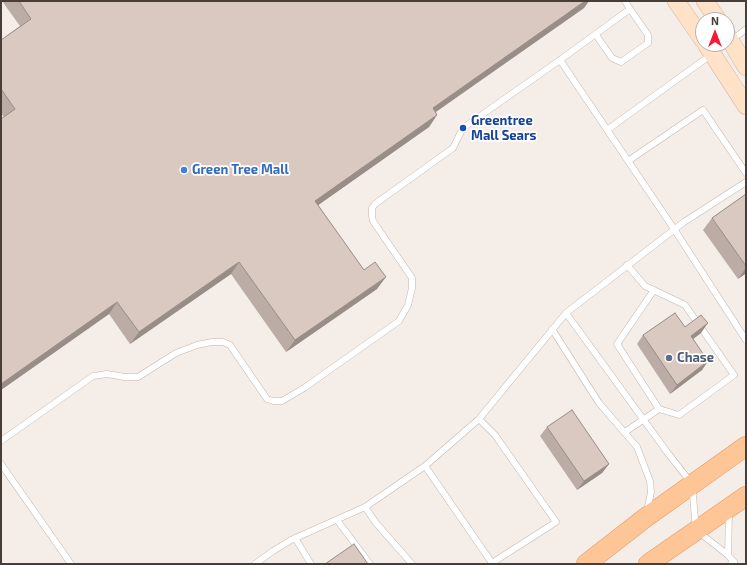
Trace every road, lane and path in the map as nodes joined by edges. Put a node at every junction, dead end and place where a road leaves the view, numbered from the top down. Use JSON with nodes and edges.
{"nodes":[{"id":1,"x":625,"y":1,"type":"edge"},
{"id":2,"x":676,"y":1,"type":"edge"},
{"id":3,"x":705,"y":1,"type":"edge"},
{"id":4,"x":630,"y":9,"type":"junction"},
{"id":5,"x":713,"y":12,"type":"edge"},
{"id":6,"x":695,"y":29,"type":"edge"},
{"id":7,"x":746,"y":29,"type":"edge"},
{"id":8,"x":596,"y":35,"type":"junction"},
{"id":9,"x":735,"y":36,"type":"edge"},
{"id":10,"x":735,"y":51,"type":"edge"},
{"id":11,"x":700,"y":52,"type":"edge"},
{"id":12,"x":711,"y":52,"type":"edge"},
{"id":13,"x":560,"y":60,"type":"junction"},
{"id":14,"x":746,"y":67,"type":"edge"},
{"id":15,"x":746,"y":106,"type":"edge"},
{"id":16,"x":607,"y":130,"type":"junction"},
{"id":17,"x":628,"y":161,"type":"junction"},
{"id":18,"x":746,"y":174,"type":"edge"},
{"id":19,"x":746,"y":182,"type":"edge"},
{"id":20,"x":674,"y":230,"type":"junction"},
{"id":21,"x":628,"y":265,"type":"junction"},
{"id":22,"x":654,"y":290,"type":"junction"},
{"id":23,"x":566,"y":313,"type":"junction"},
{"id":24,"x":552,"y":329,"type":"junction"},
{"id":25,"x":746,"y":340,"type":"edge"},
{"id":26,"x":659,"y":409,"type":"junction"},
{"id":27,"x":479,"y":419,"type":"junction"},
{"id":28,"x":644,"y":420,"type":"junction"},
{"id":29,"x":625,"y":432,"type":"junction"},
{"id":30,"x":1,"y":441,"type":"edge"},
{"id":31,"x":746,"y":446,"type":"edge"},
{"id":32,"x":1,"y":464,"type":"edge"},
{"id":33,"x":425,"y":466,"type":"junction"},
{"id":34,"x":692,"y":484,"type":"junction"},
{"id":35,"x":746,"y":496,"type":"edge"},
{"id":36,"x":365,"y":508,"type":"junction"},
{"id":37,"x":729,"y":508,"type":"junction"},
{"id":38,"x":645,"y":518,"type":"junction"},
{"id":39,"x":336,"y":520,"type":"junction"},
{"id":40,"x":696,"y":530,"type":"junction"},
{"id":41,"x":295,"y":538,"type":"junction"},
{"id":42,"x":728,"y":555,"type":"junction"},
{"id":43,"x":263,"y":562,"type":"edge"},
{"id":44,"x":734,"y":563,"type":"edge"},
{"id":45,"x":70,"y":564,"type":"edge"},
{"id":46,"x":255,"y":564,"type":"edge"},
{"id":47,"x":312,"y":564,"type":"edge"},
{"id":48,"x":370,"y":564,"type":"edge"},
{"id":49,"x":412,"y":564,"type":"edge"},
{"id":50,"x":586,"y":564,"type":"edge"},
{"id":51,"x":648,"y":564,"type":"edge"}],
"edges":[{"from":1,"to":4,"type":"lane"},
{"from":2,"to":6,"type":"main road"},
{"from":3,"to":5,"type":"main road"},
{"from":4,"to":8,"type":"lane"},
{"from":4,"to":8,"type":"lane"},
{"from":7,"to":9,"type":"lane"},
{"from":8,"to":13,"type":"lane"},
{"from":10,"to":14,"type":"main road"},
{"from":11,"to":16,"type":"lane"},
{"from":12,"to":15,"type":"main road"},
{"from":13,"to":16,"type":"lane"},
{"from":13,"to":30,"type":"lane"},
{"from":16,"to":17,"type":"lane"},
{"from":17,"to":18,"type":"lane"},
{"from":17,"to":20,"type":"lane"},
{"from":19,"to":20,"type":"lane"},
{"from":20,"to":21,"type":"lane"},
{"from":20,"to":25,"type":"lane"},
{"from":21,"to":22,"type":"lane"},
{"from":21,"to":23,"type":"lane"},
{"from":22,"to":26,"type":"lane"},
{"from":22,"to":26,"type":"lane"},
{"from":23,"to":24,"type":"lane"},
{"from":23,"to":28,"type":"lane"},
{"from":24,"to":27,"type":"lane"},
{"from":24,"to":29,"type":"lane"},
{"from":26,"to":28,"type":"lane"},
{"from":27,"to":33,"type":"lane"},
{"from":27,"to":33,"type":"lane"},
{"from":28,"to":29,"type":"lane"},
{"from":28,"to":34,"type":"lane"},
{"from":29,"to":38,"type":"lane"},
{"from":31,"to":34,"type":"main road"},
{"from":32,"to":45,"type":"lane"},
{"from":33,"to":36,"type":"lane"},
{"from":34,"to":38,"type":"main road"},
{"from":34,"to":40,"type":"lane"},
{"from":35,"to":37,"type":"main road"},
{"from":36,"to":39,"type":"lane"},
{"from":36,"to":49,"type":"lane"},
{"from":37,"to":40,"type":"main road"},
{"from":37,"to":42,"type":"lane"},
{"from":38,"to":50,"type":"main road"},
{"from":39,"to":41,"type":"lane"},
{"from":39,"to":48,"type":"lane"},
{"from":40,"to":42,"type":"lane"},
{"from":40,"to":51,"type":"main road"},
{"from":41,"to":43,"type":"lane"},
{"from":41,"to":47,"type":"lane"},
{"from":42,"to":44,"type":"lane"},
{"from":43,"to":46,"type":"lane"}]}
